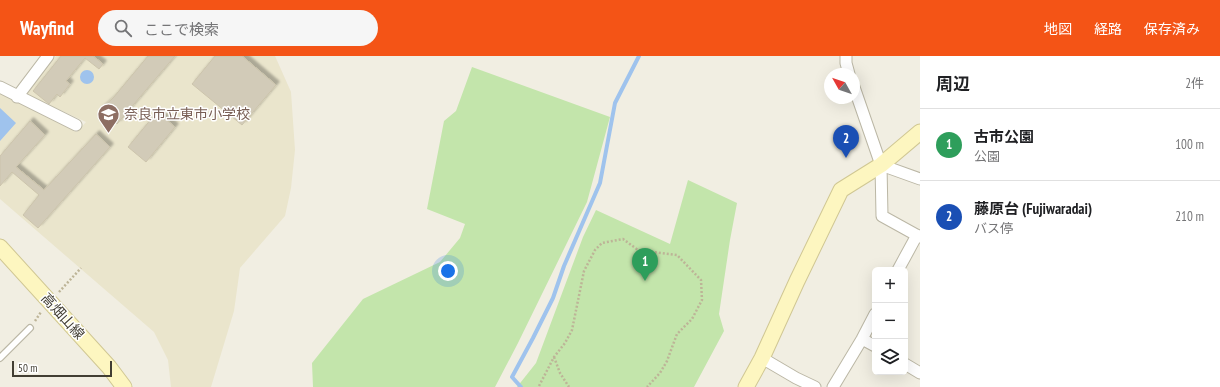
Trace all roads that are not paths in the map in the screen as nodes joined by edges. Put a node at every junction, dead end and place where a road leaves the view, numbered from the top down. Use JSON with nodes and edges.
{"nodes":[{"id":1,"x":48,"y":56,"type":"edge"},
{"id":2,"x":846,"y":56,"type":"edge"},
{"id":3,"x":848,"y":68,"type":"edge"},
{"id":4,"x":0,"y":87,"type":"edge"},
{"id":5,"x":17,"y":97,"type":"junction"},
{"id":6,"x":860,"y":104,"type":"edge"},
{"id":7,"x":76,"y":125,"type":"dead end"},
{"id":8,"x":920,"y":132,"type":"edge"},
{"id":9,"x":881,"y":165,"type":"junction"},
{"id":10,"x":920,"y":180,"type":"edge"},
{"id":11,"x":918,"y":236,"type":"edge"},
{"id":12,"x":0,"y":247,"type":"edge"},
{"id":13,"x":900,"y":267,"type":"edge"},
{"id":14,"x":872,"y":320,"type":"edge"},
{"id":15,"x":30,"y":328,"type":"dead end"},
{"id":16,"x":862,"y":339,"type":"junction"},
{"id":17,"x":872,"y":344,"type":"edge"},
{"id":18,"x":0,"y":358,"type":"edge"},
{"id":19,"x":762,"y":358,"type":"junction"},
{"id":20,"x":908,"y":366,"type":"edge"},
{"id":21,"x":920,"y":373,"type":"edge"},
{"id":22,"x":124,"y":387,"type":"edge"},
{"id":23,"x":746,"y":387,"type":"edge"},
{"id":24,"x":815,"y":387,"type":"edge"},
{"id":25,"x":833,"y":387,"type":"edge"}],
"edges":[{"from":1,"to":5,"type":"street"},
{"from":2,"to":3,"type":"street"},
{"from":4,"to":5,"type":"street"},
{"from":5,"to":7,"type":"street"},
{"from":6,"to":9,"type":"street"},
{"from":8,"to":9,"type":"street"},
{"from":9,"to":10,"type":"street"},
{"from":9,"to":11,"type":"street"},
{"from":9,"to":19,"type":"street"},
{"from":11,"to":13,"type":"street"},
{"from":12,"to":22,"type":"street","name":"高畑山線"},
{"from":14,"to":16,"type":"street"},
{"from":15,"to":18,"type":"lane"},
{"from":16,"to":17,"type":"street"},
{"from":16,"to":25,"type":"street"},
{"from":19,"to":23,"type":"street"},
{"from":19,"to":24,"type":"street"},
{"from":20,"to":21,"type":"street"}]}
